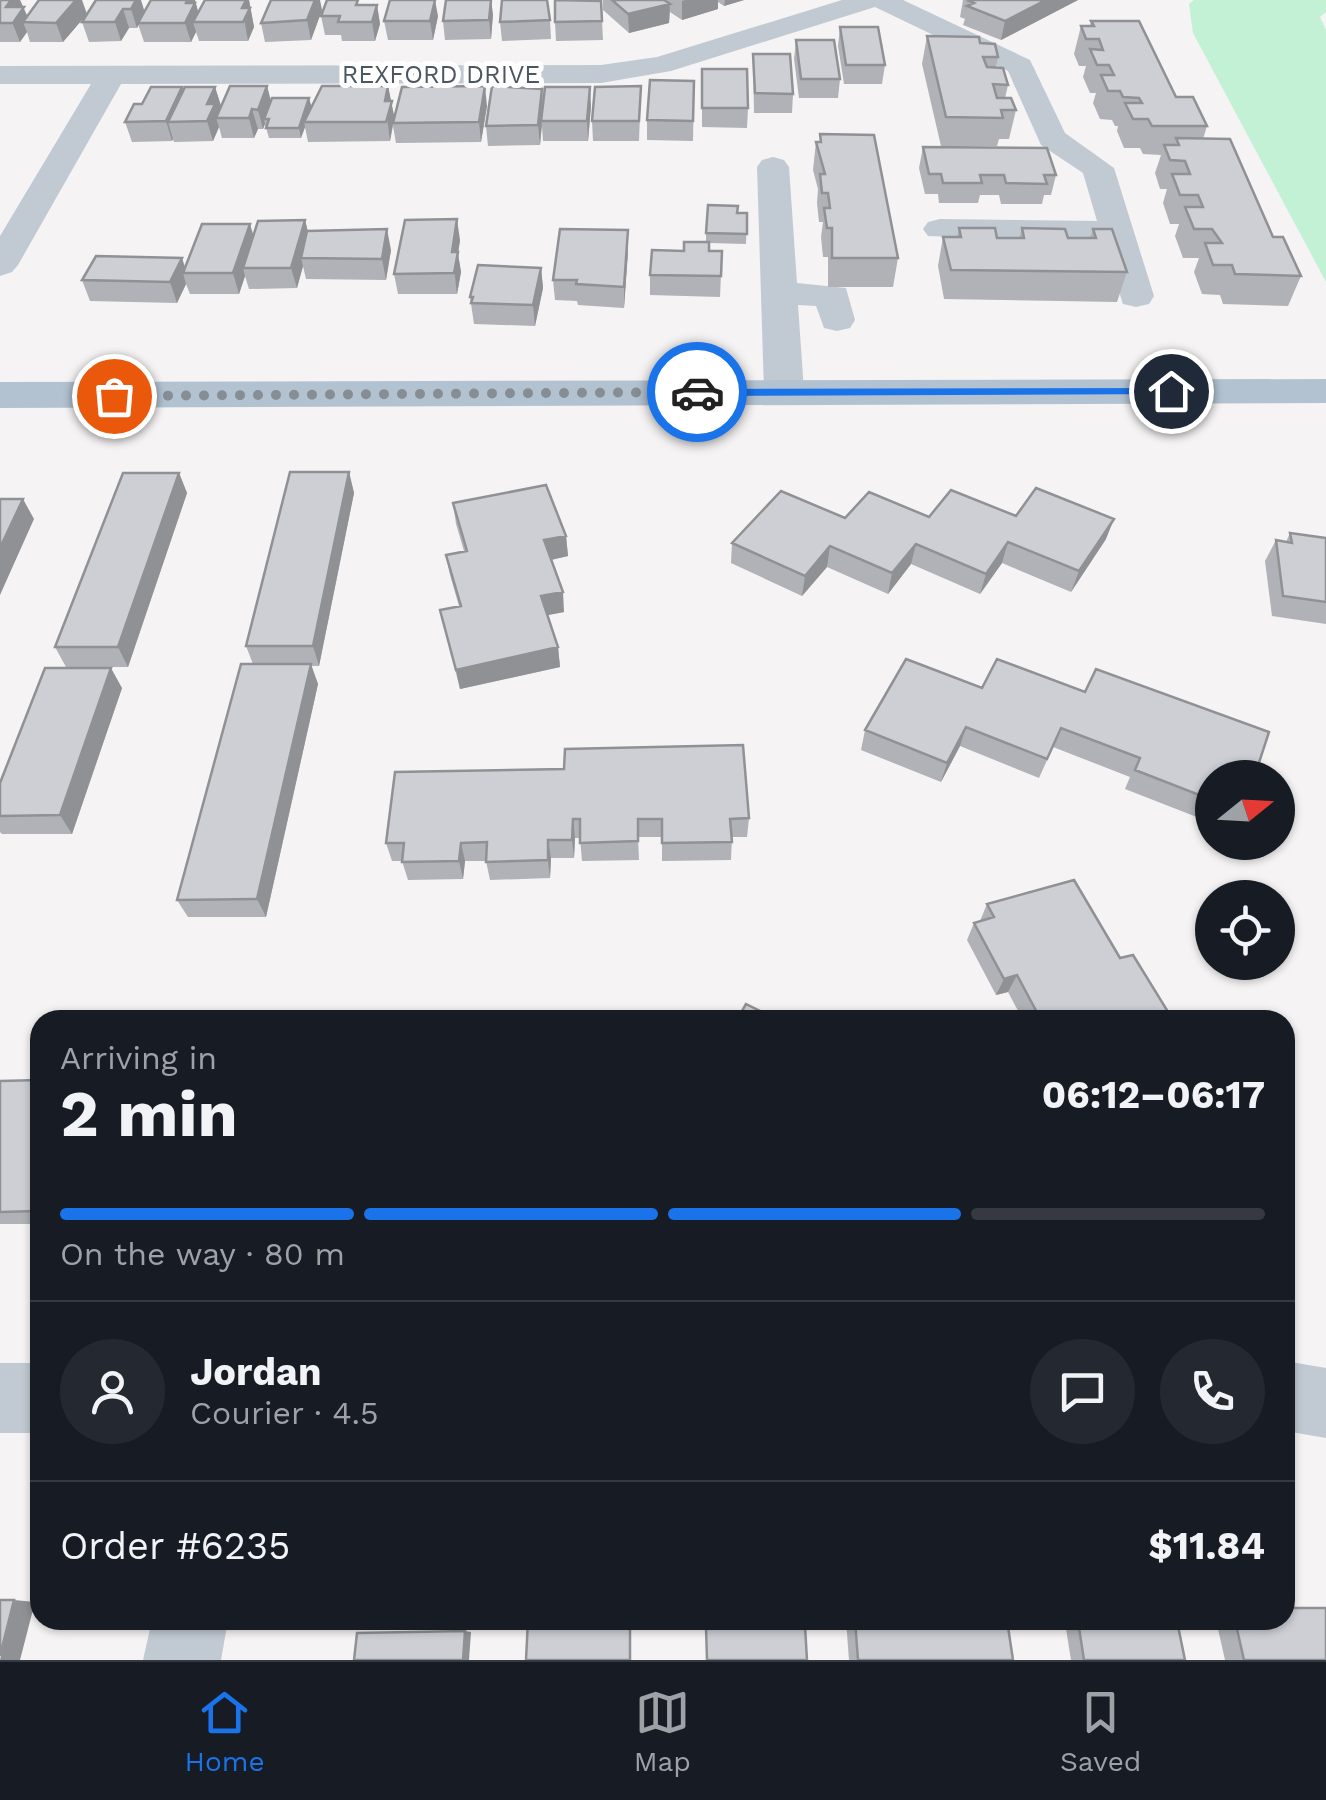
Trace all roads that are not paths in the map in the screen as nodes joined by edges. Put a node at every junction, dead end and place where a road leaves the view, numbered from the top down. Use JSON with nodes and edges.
{"nodes":[{"id":1,"x":870,"y":0,"type":"edge"},
{"id":2,"x":881,"y":0,"type":"edge"},
{"id":3,"x":826,"y":6,"type":"edge"},
{"id":4,"x":0,"y":74,"type":"edge"},
{"id":5,"x":111,"y":74,"type":"junction"},
{"id":6,"x":774,"y":167,"type":"dead end"},
{"id":7,"x":940,"y":229,"type":"dead end"},
{"id":8,"x":1117,"y":232,"type":"junction"},
{"id":9,"x":0,"y":265,"type":"edge"},
{"id":10,"x":780,"y":292,"type":"junction"},
{"id":11,"x":1136,"y":296,"type":"dead end"},
{"id":12,"x":837,"y":320,"type":"dead end"},
{"id":13,"x":1326,"y":391,"type":"edge"},
{"id":14,"x":784,"y":392,"type":"junction"},
{"id":15,"x":0,"y":395,"type":"edge"},
{"id":16,"x":0,"y":1398,"type":"edge"},
{"id":17,"x":30,"y":1398,"type":"edge"},
{"id":18,"x":1295,"y":1398,"type":"edge"},
{"id":19,"x":1326,"y":1403,"type":"edge"},
{"id":20,"x":188,"y":1630,"type":"edge"},
{"id":21,"x":182,"y":1660,"type":"edge"}],
"edges":[{"from":1,"to":3,"type":"street","name":"REXFORD DRIVE"},
{"from":2,"to":8,"type":"street"},
{"from":3,"to":5,"type":"street","name":"REXFORD DRIVE"},
{"from":4,"to":5,"type":"street","name":"REXFORD DRIVE"},
{"from":5,"to":9,"type":"street"},
{"from":6,"to":10,"type":"street"},
{"from":7,"to":8,"type":"street"},
{"from":8,"to":11,"type":"street"},
{"from":10,"to":12,"type":"street"},
{"from":10,"to":14,"type":"street"},
{"from":13,"to":14,"type":"main road"},
{"from":14,"to":15,"type":"main road"},
{"from":16,"to":17,"type":"street"},
{"from":18,"to":19,"type":"street"},
{"from":20,"to":21,"type":"street"}]}
